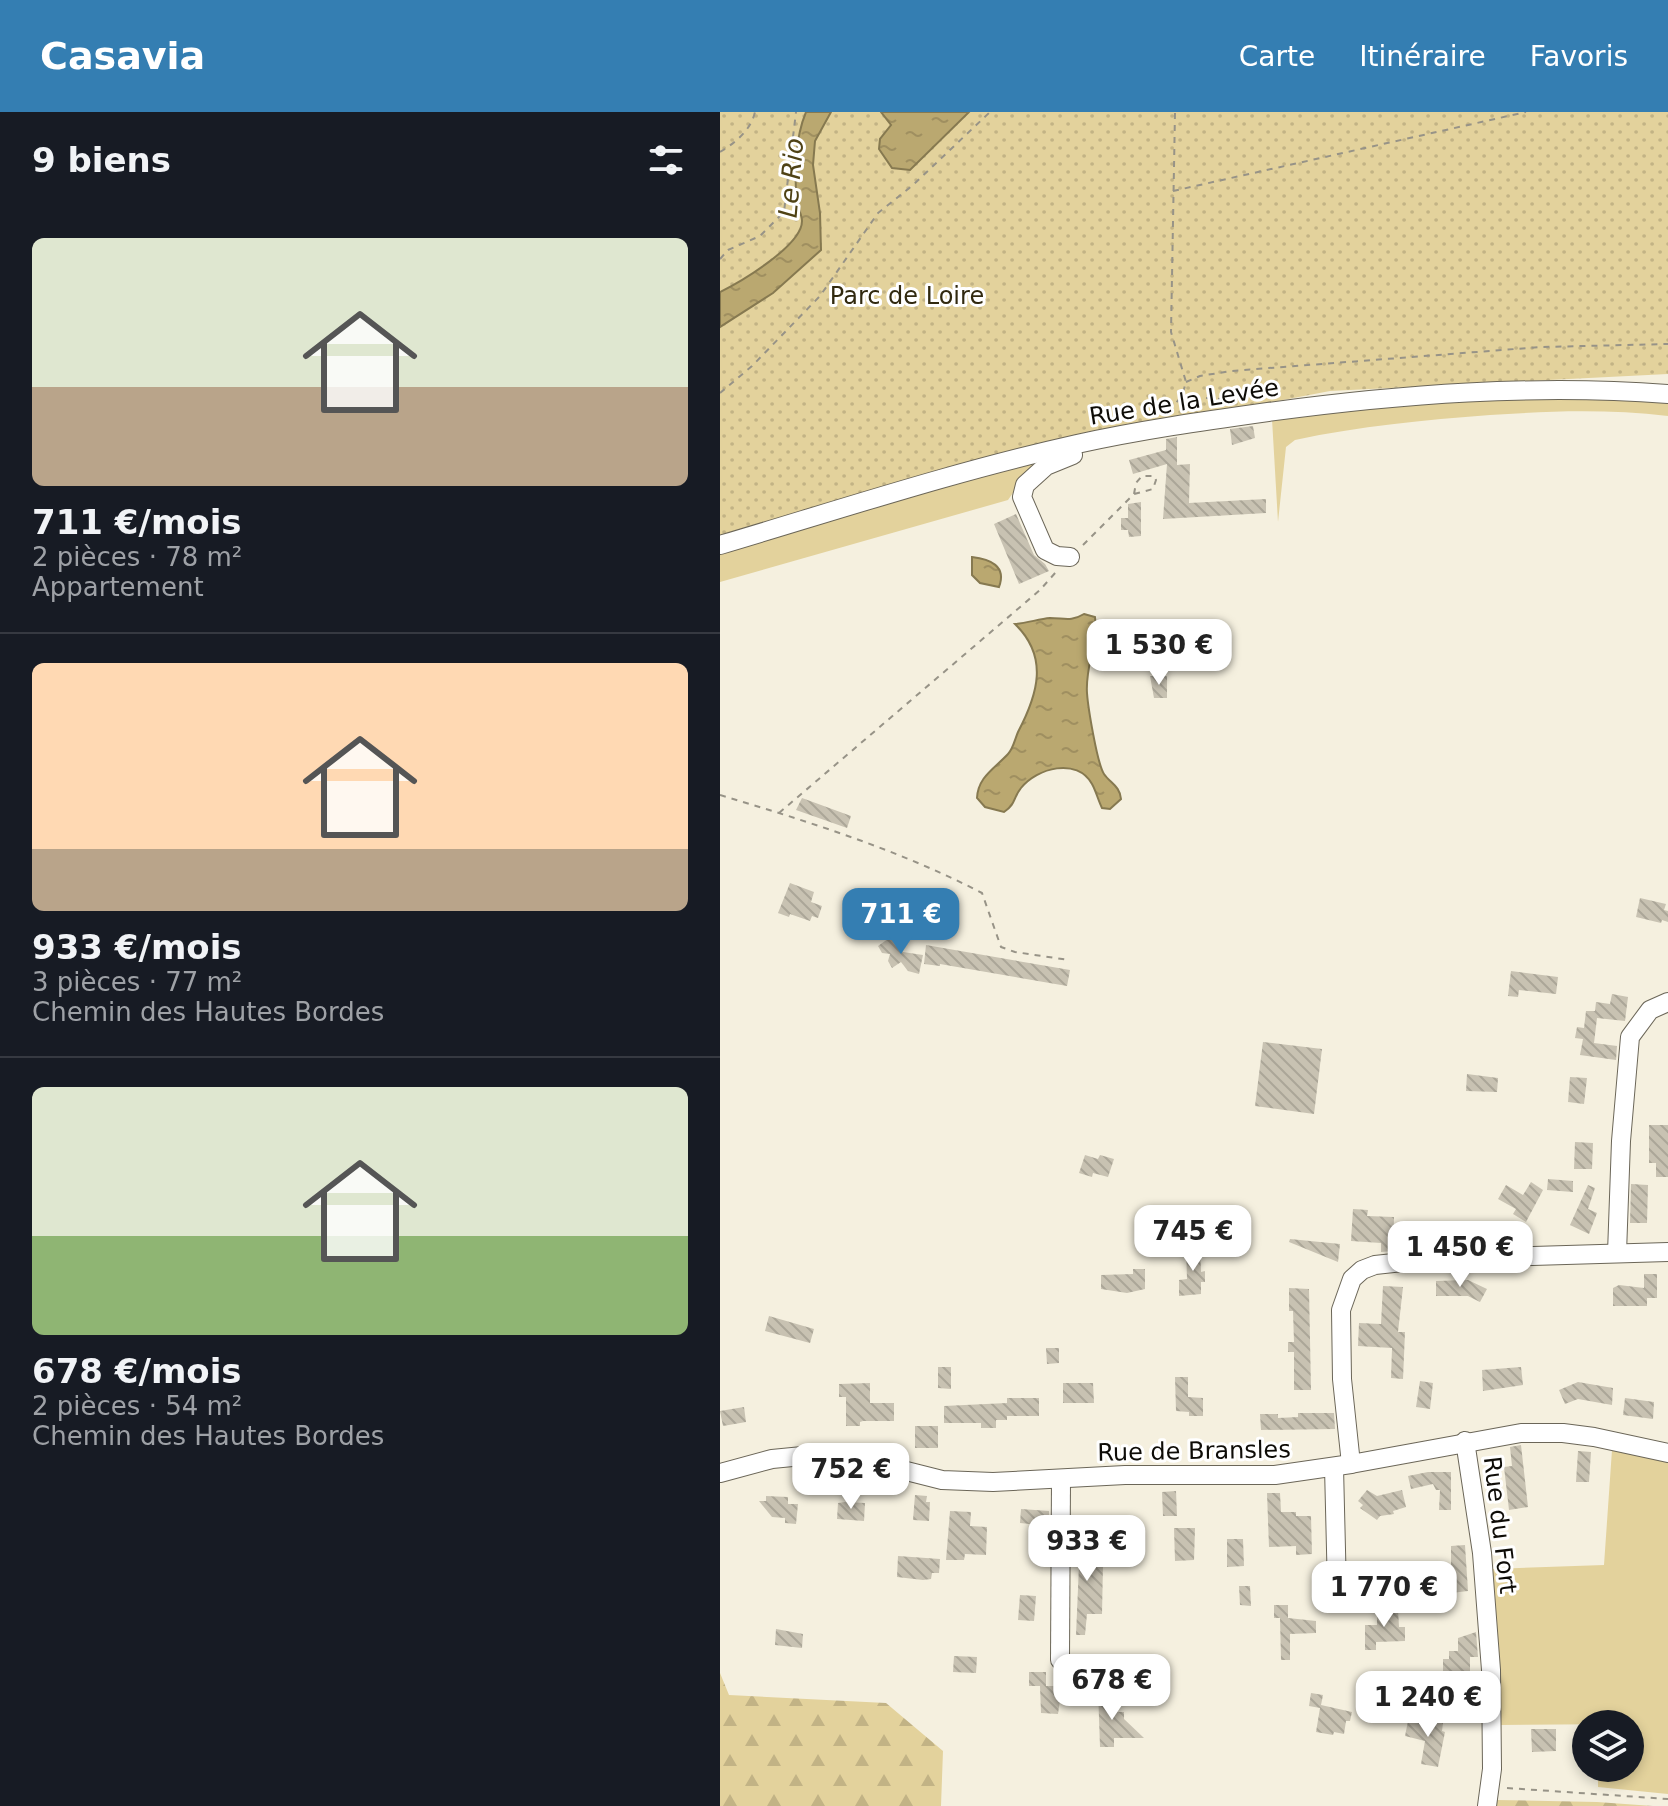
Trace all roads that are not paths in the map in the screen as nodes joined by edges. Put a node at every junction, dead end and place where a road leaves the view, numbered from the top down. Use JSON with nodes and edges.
{"nodes":[{"id":1,"x":1668,"y":394,"type":"edge"},
{"id":2,"x":1098,"y":440,"type":"junction"},
{"id":3,"x":720,"y":545,"type":"edge"},
{"id":4,"x":1070,"y":557,"type":"road end"},
{"id":5,"x":1668,"y":1002,"type":"edge"},
{"id":6,"x":1668,"y":1252,"type":"edge"},
{"id":7,"x":1617,"y":1253,"type":"junction"},
{"id":8,"x":1465,"y":1441,"type":"junction"},
{"id":9,"x":1668,"y":1453,"type":"edge"},
{"id":10,"x":1342,"y":1466,"type":"junction"},
{"id":11,"x":720,"y":1473,"type":"edge"},
{"id":12,"x":1061,"y":1479,"type":"junction"},
{"id":13,"x":1337,"y":1591,"type":"dead end"},
{"id":14,"x":1060,"y":1660,"type":"dead end"},
{"id":15,"x":1487,"y":1806,"type":"edge"}],
"edges":[{"from":1,"to":2,"type":"street","name":"Rue de la Levée"},
{"from":2,"to":3,"type":"street","name":"Rue de la Levée"},
{"from":2,"to":4,"type":"street"},
{"from":5,"to":7,"type":"street"},
{"from":6,"to":7,"type":"street"},
{"from":7,"to":10,"type":"street"},
{"from":8,"to":9,"type":"street","name":"Rue de Bransles"},
{"from":8,"to":10,"type":"street","name":"Rue de Bransles"},
{"from":8,"to":15,"type":"street","name":"Rue du Fort"},
{"from":10,"to":12,"type":"street","name":"Rue de Bransles"},
{"from":10,"to":13,"type":"street"},
{"from":11,"to":12,"type":"street","name":"Rue de Bransles"},
{"from":12,"to":14,"type":"street"}]}
